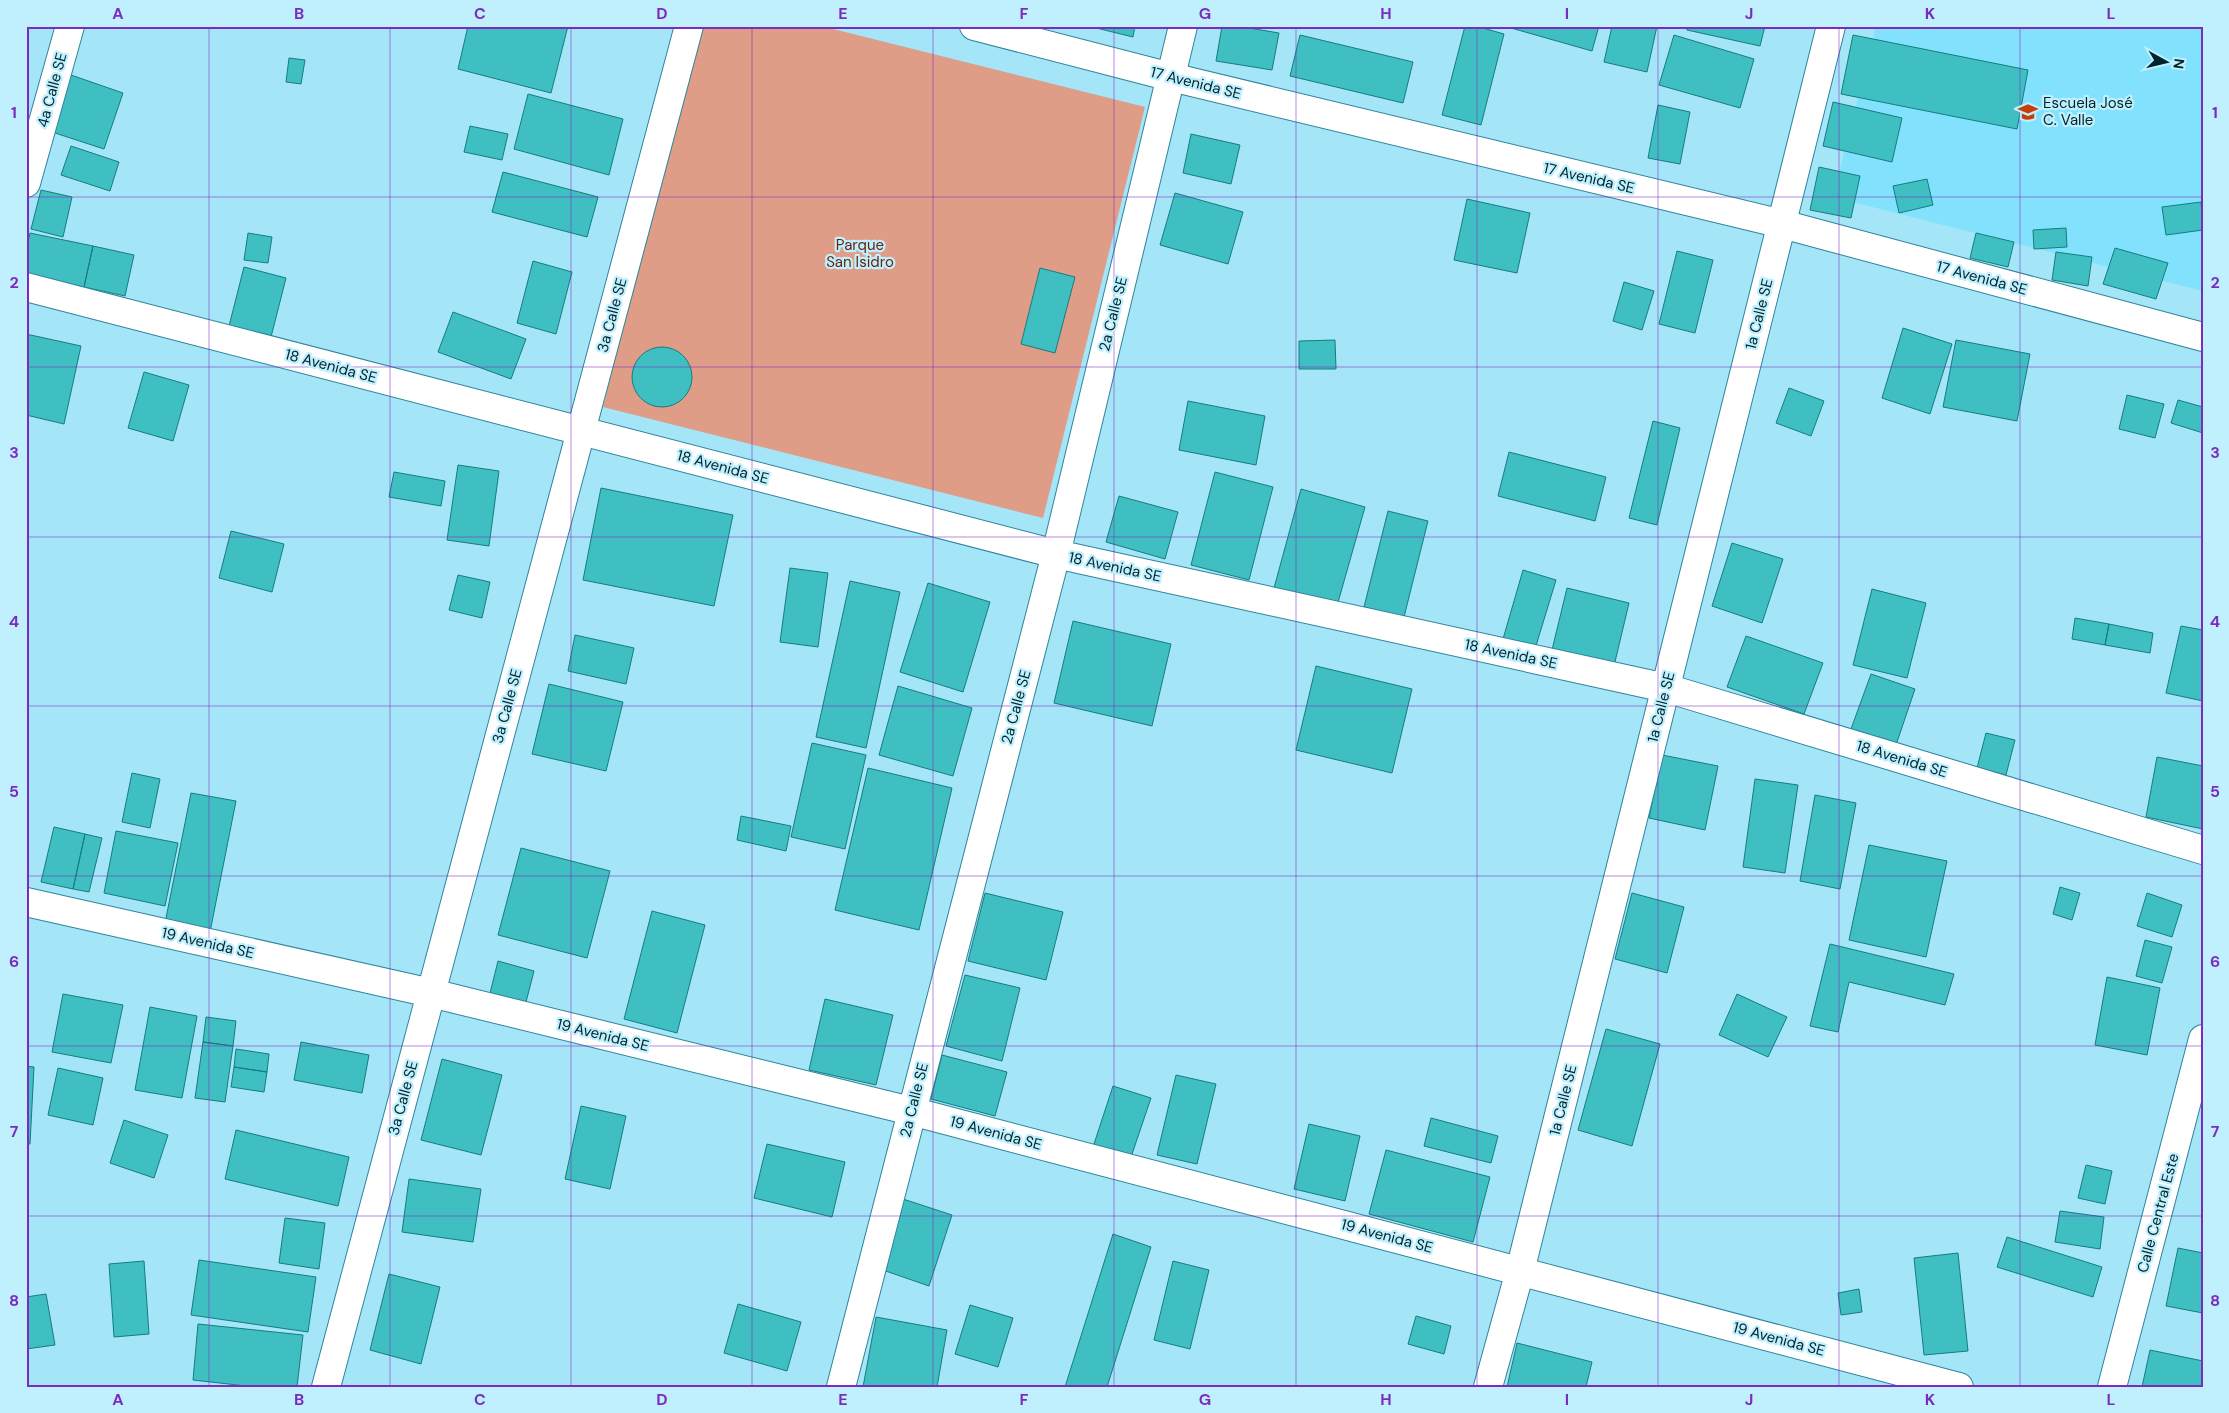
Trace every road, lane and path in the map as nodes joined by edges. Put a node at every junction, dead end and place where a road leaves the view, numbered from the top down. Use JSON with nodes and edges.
{"nodes":[{"id":1,"x":70,"y":26,"type":"edge"},
{"id":2,"x":689,"y":26,"type":"edge"},
{"id":3,"x":974,"y":26,"type":"edge"},
{"id":4,"x":1183,"y":26,"type":"edge"},
{"id":5,"x":1831,"y":26,"type":"edge"},
{"id":6,"x":1171,"y":77,"type":"junction"},
{"id":7,"x":26,"y":183,"type":"edge"},
{"id":8,"x":1782,"y":224,"type":"junction"},
{"id":9,"x":26,"y":287,"type":"edge"},
{"id":10,"x":2203,"y":337,"type":"edge"},
{"id":11,"x":581,"y":430,"type":"junction"},
{"id":12,"x":1056,"y":554,"type":"junction"},
{"id":13,"x":1666,"y":688,"type":"junction"},
{"id":14,"x":2203,"y":850,"type":"edge"},
{"id":15,"x":26,"y":902,"type":"edge"},
{"id":16,"x":431,"y":993,"type":"junction"},
{"id":17,"x":2203,"y":1039,"type":"edge"},
{"id":18,"x":911,"y":1111,"type":"junction"},
{"id":19,"x":1520,"y":1271,"type":"junction"},
{"id":20,"x":326,"y":1387,"type":"edge"},
{"id":21,"x":840,"y":1387,"type":"edge"},
{"id":22,"x":1488,"y":1387,"type":"edge"},
{"id":23,"x":1959,"y":1387,"type":"edge"},
{"id":24,"x":2112,"y":1387,"type":"edge"}],
"edges":[{"from":1,"to":7,"type":"street","name":"4a Calle SE"},
{"from":2,"to":11,"type":"street","name":"3a Calle SE"},
{"from":3,"to":6,"type":"street","name":"17 Avenida SE"},
{"from":4,"to":6,"type":"street","name":"2a Calle SE"},
{"from":5,"to":8,"type":"street","name":"1a Calle SE"},
{"from":6,"to":8,"type":"street","name":"17 Avenida SE"},
{"from":6,"to":12,"type":"street","name":"2a Calle SE"},
{"from":8,"to":10,"type":"street","name":"17 Avenida SE"},
{"from":8,"to":13,"type":"street","name":"1a Calle SE"},
{"from":9,"to":11,"type":"street","name":"18 Avenida SE"},
{"from":11,"to":12,"type":"street","name":"18 Avenida SE"},
{"from":11,"to":16,"type":"street","name":"3a Calle SE"},
{"from":12,"to":13,"type":"street","name":"18 Avenida SE"},
{"from":12,"to":18,"type":"street","name":"2a Calle SE"},
{"from":13,"to":14,"type":"street","name":"18 Avenida SE"},
{"from":13,"to":19,"type":"street","name":"1a Calle SE"},
{"from":15,"to":16,"type":"street","name":"19 Avenida SE"},
{"from":16,"to":18,"type":"street","name":"19 Avenida SE"},
{"from":16,"to":20,"type":"street","name":"3a Calle SE"},
{"from":17,"to":24,"type":"street","name":"Calle Central Este"},
{"from":18,"to":19,"type":"street","name":"19 Avenida SE"},
{"from":18,"to":21,"type":"street","name":"2a Calle SE"},
{"from":19,"to":22,"type":"street","name":"1a Calle SE"},
{"from":19,"to":23,"type":"street","name":"19 Avenida SE"}]}
